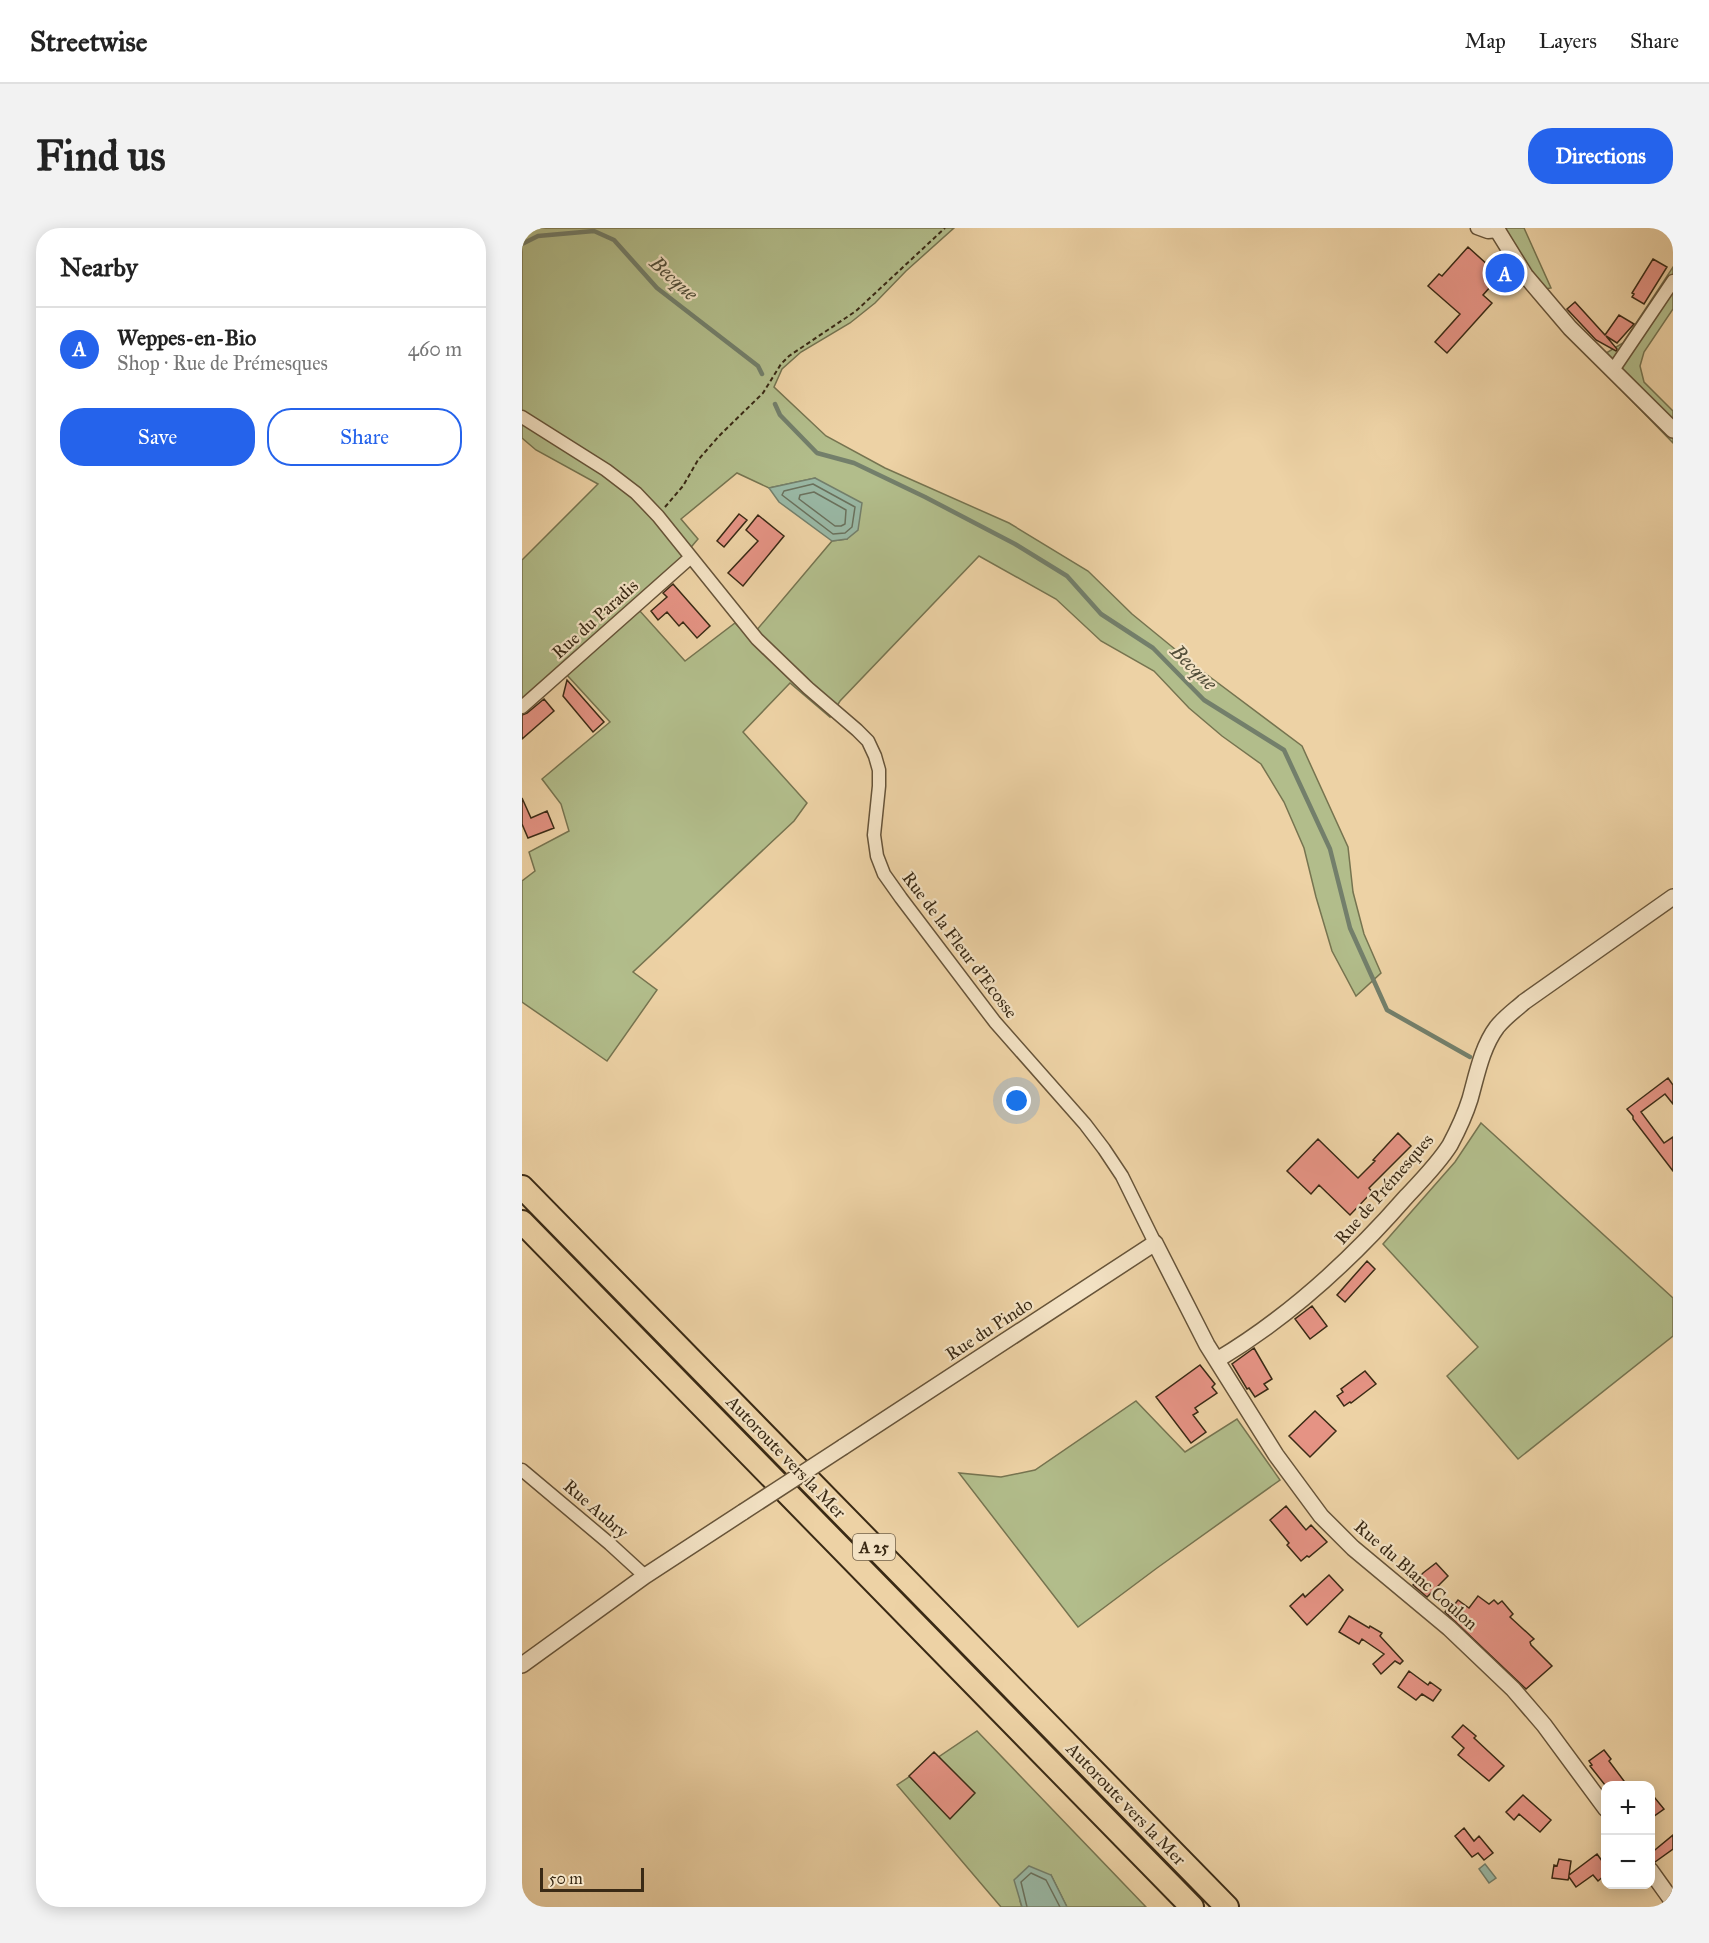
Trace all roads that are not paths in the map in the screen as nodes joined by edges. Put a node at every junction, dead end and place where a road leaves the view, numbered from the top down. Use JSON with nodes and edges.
{"nodes":[{"id":1,"x":1477,"y":228,"type":"edge"},
{"id":2,"x":1497,"y":229,"type":"edge"},
{"id":3,"x":1673,"y":281,"type":"edge"},
{"id":4,"x":1613,"y":370,"type":"junction"},
{"id":5,"x":522,"y":417,"type":"edge"},
{"id":6,"x":1673,"y":430,"type":"edge"},
{"id":7,"x":691,"y":557,"type":"junction"},
{"id":8,"x":522,"y":707,"type":"edge"},
{"id":9,"x":1673,"y":897,"type":"edge"},
{"id":10,"x":522,"y":1187,"type":"edge"},
{"id":11,"x":522,"y":1222,"type":"edge"},
{"id":12,"x":1155,"y":1243,"type":"junction"},
{"id":13,"x":1217,"y":1360,"type":"junction"},
{"id":14,"x":522,"y":1470,"type":"edge"},
{"id":15,"x":645,"y":1576,"type":"junction"},
{"id":16,"x":522,"y":1665,"type":"edge"},
{"id":17,"x":1601,"y":1803,"type":"edge"},
{"id":18,"x":1655,"y":1877,"type":"edge"},
{"id":19,"x":1673,"y":1902,"type":"edge"},
{"id":20,"x":1192,"y":1907,"type":"edge"},
{"id":21,"x":1227,"y":1907,"type":"edge"}],
"edges":[{"from":1,"to":2,"type":"street"},
{"from":2,"to":4,"type":"street"},
{"from":3,"to":4,"type":"street"},
{"from":4,"to":6,"type":"street"},
{"from":5,"to":7,"type":"street","name":"Rue de la Fleur d'Ecosse"},
{"from":7,"to":8,"type":"street","name":"Rue du Paradis"},
{"from":7,"to":12,"type":"street","name":"Rue de la Fleur d'Ecosse"},
{"from":9,"to":13,"type":"street","name":"Rue de Prémesques"},
{"from":10,"to":21,"type":"highway","name":"Autoroute vers la Mer","number":"A 25"},
{"from":11,"to":20,"type":"highway","number":"A 25"},
{"from":12,"to":13,"type":"street","name":"Rue du Blanc Coulon"},
{"from":12,"to":15,"type":"street","name":"Rue du Pindo","bridge":true},
{"from":13,"to":17,"type":"street","name":"Rue du Blanc Coulon"},
{"from":14,"to":15,"type":"street","name":"Rue Aubry"},
{"from":15,"to":16,"type":"street"},
{"from":18,"to":19,"type":"street"}]}
